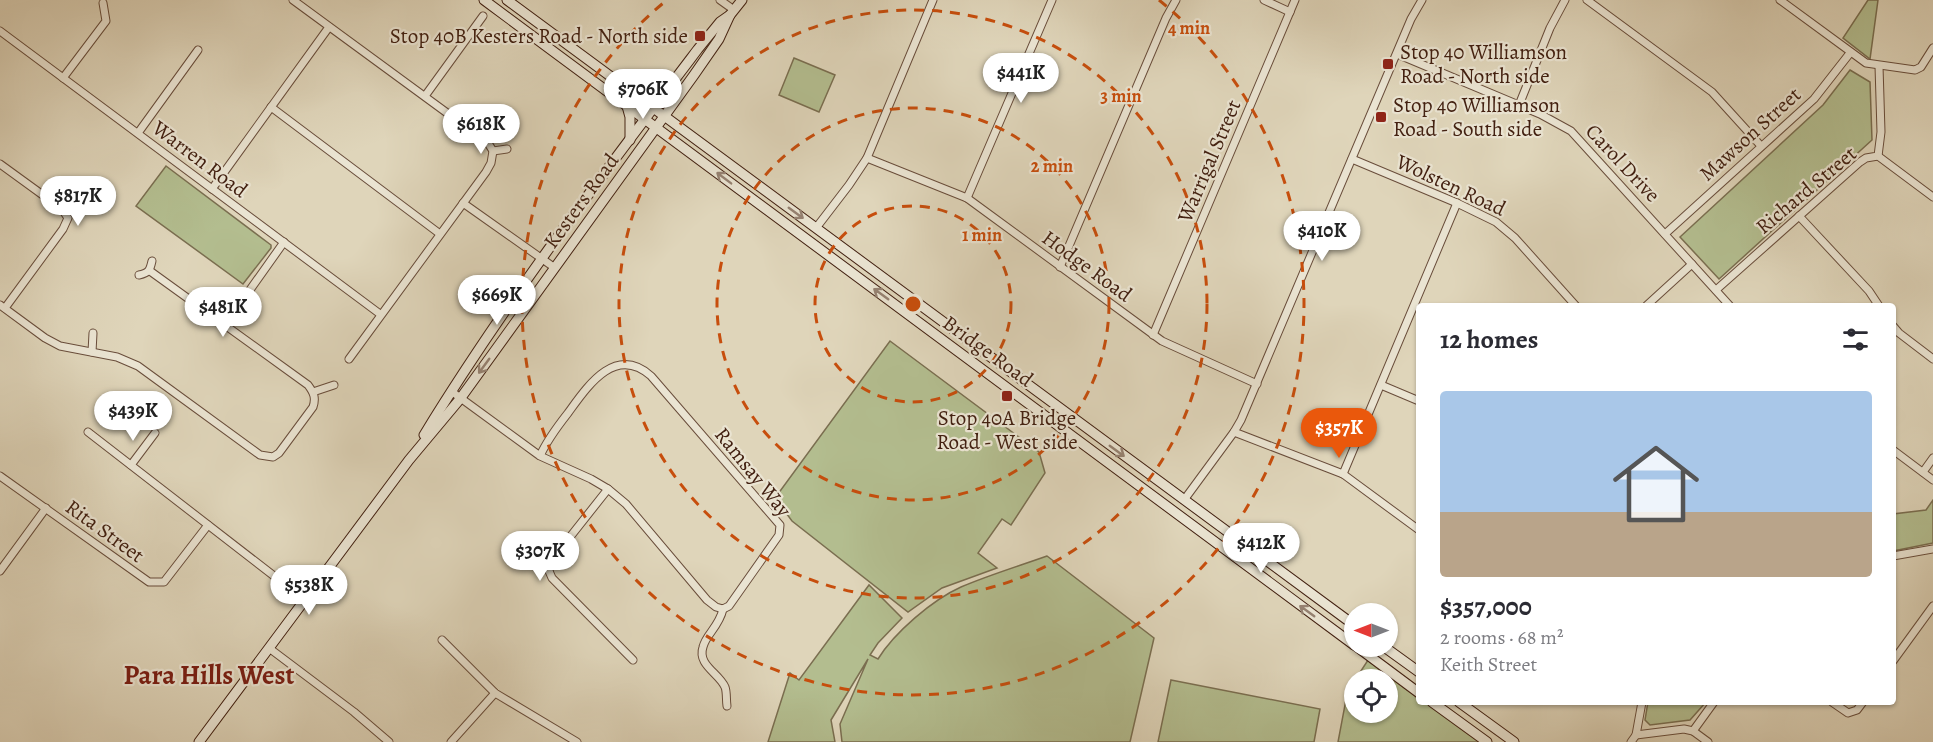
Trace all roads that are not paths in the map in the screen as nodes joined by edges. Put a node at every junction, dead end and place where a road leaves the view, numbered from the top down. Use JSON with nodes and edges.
{"nodes":[{"id":1,"x":293,"y":0,"type":"edge"},
{"id":2,"x":484,"y":0,"type":"edge"},
{"id":3,"x":507,"y":0,"type":"edge"},
{"id":4,"x":720,"y":0,"type":"edge"},
{"id":5,"x":742,"y":0,"type":"edge"},
{"id":6,"x":1052,"y":0,"type":"edge"},
{"id":7,"x":1176,"y":0,"type":"edge"},
{"id":8,"x":1264,"y":0,"type":"edge"},
{"id":9,"x":1295,"y":0,"type":"edge"},
{"id":10,"x":1422,"y":0,"type":"edge"},
{"id":11,"x":1565,"y":0,"type":"edge"},
{"id":12,"x":1587,"y":0,"type":"edge"},
{"id":13,"x":1780,"y":0,"type":"edge"},
{"id":14,"x":930,"y":1,"type":"edge"},
{"id":15,"x":103,"y":3,"type":"dead end"},
{"id":16,"x":1290,"y":12,"type":"junction"},
{"id":17,"x":732,"y":13,"type":"junction"},
{"id":18,"x":483,"y":16,"type":"dead end"},
{"id":19,"x":329,"y":27,"type":"junction"},
{"id":20,"x":0,"y":31,"type":"edge"},
{"id":21,"x":1933,"y":48,"type":"edge"},
{"id":22,"x":198,"y":50,"type":"dead end"},
{"id":23,"x":1850,"y":53,"type":"junction"},
{"id":24,"x":1397,"y":54,"type":"junction"},
{"id":25,"x":1879,"y":66,"type":"junction"},
{"id":26,"x":63,"y":78,"type":"junction"},
{"id":27,"x":425,"y":96,"type":"junction"},
{"id":28,"x":1519,"y":105,"type":"junction"},
{"id":29,"x":627,"y":106,"type":"junction"},
{"id":30,"x":271,"y":107,"type":"junction"},
{"id":31,"x":653,"y":108,"type":"junction"},
{"id":32,"x":664,"y":116,"type":"junction"},
{"id":33,"x":645,"y":119,"type":"junction"},
{"id":34,"x":656,"y":127,"type":"junction"},
{"id":35,"x":138,"y":134,"type":"junction"},
{"id":36,"x":630,"y":140,"type":"junction"},
{"id":37,"x":1761,"y":146,"type":"junction"},
{"id":38,"x":507,"y":148,"type":"dead end"},
{"id":39,"x":494,"y":151,"type":"junction"},
{"id":40,"x":1878,"y":156,"type":"junction"},
{"id":41,"x":867,"y":158,"type":"junction"},
{"id":42,"x":1352,"y":159,"type":"junction"},
{"id":43,"x":0,"y":164,"type":"edge"},
{"id":44,"x":212,"y":189,"type":"junction"},
{"id":45,"x":1933,"y":197,"type":"edge"},
{"id":46,"x":967,"y":198,"type":"junction"},
{"id":47,"x":463,"y":203,"type":"junction"},
{"id":48,"x":1457,"y":203,"type":"junction"},
{"id":49,"x":1799,"y":216,"type":"junction"},
{"id":50,"x":816,"y":228,"type":"junction"},
{"id":51,"x":440,"y":234,"type":"junction"},
{"id":52,"x":1665,"y":234,"type":"junction"},
{"id":53,"x":808,"y":240,"type":"junction"},
{"id":54,"x":284,"y":242,"type":"junction"},
{"id":55,"x":542,"y":260,"type":"junction"},
{"id":56,"x":152,"y":261,"type":"dead end"},
{"id":57,"x":1692,"y":264,"type":"junction"},
{"id":58,"x":1060,"y":267,"type":"junction"},
{"id":59,"x":555,"y":268,"type":"junction"},
{"id":60,"x":150,"y":271,"type":"junction"},
{"id":61,"x":139,"y":275,"type":"dead end"},
{"id":62,"x":1716,"y":290,"type":"junction"},
{"id":63,"x":1419,"y":303,"type":"edge"},
{"id":64,"x":1573,"y":303,"type":"edge"},
{"id":65,"x":1649,"y":303,"type":"edge"},
{"id":66,"x":1727,"y":303,"type":"edge"},
{"id":67,"x":1877,"y":303,"type":"edge"},
{"id":68,"x":2,"y":307,"type":"edge"},
{"id":69,"x":1416,"y":309,"type":"edge"},
{"id":70,"x":380,"y":314,"type":"junction"},
{"id":71,"x":225,"y":325,"type":"junction"},
{"id":72,"x":1896,"y":330,"type":"edge"},
{"id":73,"x":93,"y":333,"type":"dead end"},
{"id":74,"x":1153,"y":335,"type":"junction"},
{"id":75,"x":92,"y":352,"type":"junction"},
{"id":76,"x":349,"y":359,"type":"dead end"},
{"id":77,"x":1933,"y":359,"type":"edge"},
{"id":78,"x":1257,"y":384,"type":"junction"},
{"id":79,"x":334,"y":385,"type":"dead end"},
{"id":80,"x":1381,"y":386,"type":"junction"},
{"id":81,"x":451,"y":391,"type":"junction"},
{"id":82,"x":313,"y":392,"type":"junction"},
{"id":83,"x":460,"y":399,"type":"junction"},
{"id":84,"x":1416,"y":400,"type":"edge"},
{"id":85,"x":1070,"y":417,"type":"junction"},
{"id":86,"x":1063,"y":429,"type":"junction"},
{"id":87,"x":88,"y":432,"type":"dead end"},
{"id":88,"x":1234,"y":432,"type":"junction"},
{"id":89,"x":155,"y":433,"type":"dead end"},
{"id":90,"x":1896,"y":452,"type":"edge"},
{"id":91,"x":540,"y":456,"type":"junction"},
{"id":92,"x":1933,"y":459,"type":"edge"},
{"id":93,"x":409,"y":460,"type":"junction"},
{"id":94,"x":131,"y":465,"type":"junction"},
{"id":95,"x":1923,"y":472,"type":"junction"},
{"id":96,"x":1343,"y":474,"type":"junction"},
{"id":97,"x":0,"y":476,"type":"edge"},
{"id":98,"x":1933,"y":480,"type":"edge"},
{"id":99,"x":608,"y":489,"type":"junction"},
{"id":100,"x":1184,"y":500,"type":"junction"},
{"id":101,"x":46,"y":508,"type":"junction"},
{"id":102,"x":1174,"y":512,"type":"junction"},
{"id":103,"x":208,"y":525,"type":"junction"},
{"id":104,"x":1416,"y":528,"type":"edge"},
{"id":105,"x":1933,"y":549,"type":"edge"},
{"id":106,"x":1896,"y":555,"type":"edge"},
{"id":107,"x":0,"y":571,"type":"edge"},
{"id":108,"x":1291,"y":579,"type":"junction"},
{"id":109,"x":1282,"y":592,"type":"junction"},
{"id":110,"x":305,"y":600,"type":"junction"},
{"id":111,"x":1933,"y":606,"type":"edge"},
{"id":112,"x":723,"y":609,"type":"junction"},
{"id":113,"x":1344,"y":618,"type":"edge"},
{"id":114,"x":1344,"y":638,"type":"edge"},
{"id":115,"x":442,"y":640,"type":"dead end"},
{"id":116,"x":269,"y":648,"type":"junction"},
{"id":117,"x":1370,"y":657,"type":"edge"},
{"id":118,"x":1398,"y":657,"type":"edge"},
{"id":119,"x":1896,"y":657,"type":"edge"},
{"id":120,"x":633,"y":660,"type":"dead end"},
{"id":121,"x":1416,"y":670,"type":"edge"},
{"id":122,"x":1416,"y":691,"type":"edge"},
{"id":123,"x":495,"y":693,"type":"junction"},
{"id":124,"x":1436,"y":705,"type":"edge"},
{"id":125,"x":1464,"y":705,"type":"edge"},
{"id":126,"x":1641,"y":705,"type":"edge"},
{"id":127,"x":1712,"y":705,"type":"edge"},
{"id":128,"x":1836,"y":705,"type":"edge"},
{"id":129,"x":1861,"y":705,"type":"edge"},
{"id":130,"x":727,"y":706,"type":"dead end"},
{"id":131,"x":1693,"y":730,"type":"junction"},
{"id":132,"x":1636,"y":735,"type":"junction"},
{"id":133,"x":199,"y":742,"type":"edge"},
{"id":134,"x":389,"y":742,"type":"edge"},
{"id":135,"x":451,"y":742,"type":"edge"},
{"id":136,"x":577,"y":742,"type":"edge"},
{"id":137,"x":1486,"y":742,"type":"edge"},
{"id":138,"x":1514,"y":742,"type":"edge"},
{"id":139,"x":1631,"y":742,"type":"edge"},
{"id":140,"x":1708,"y":742,"type":"edge"}],
"edges":[{"from":1,"to":19,"type":"street"},
{"from":2,"to":29,"type":"main road","name":"Bridge Road"},
{"from":3,"to":31,"type":"main road","name":"Bridge Road"},
{"from":4,"to":17,"type":"street"},
{"from":5,"to":17,"type":"main road","name":"Kesters Road"},
{"from":6,"to":46,"type":"street"},
{"from":7,"to":58,"type":"street"},
{"from":8,"to":16,"type":"street"},
{"from":9,"to":16,"type":"street","name":"Warrigal Street"},
{"from":10,"to":24,"type":"street"},
{"from":11,"to":28,"type":"street"},
{"from":12,"to":37,"type":"street"},
{"from":13,"to":23,"type":"street"},
{"from":14,"to":41,"type":"street"},
{"from":15,"to":26,"type":"street"},
{"from":16,"to":74,"type":"street","name":"Warrigal Street"},
{"from":17,"to":31,"type":"main road","name":"Kesters Road"},
{"from":17,"to":32,"type":"main road","name":"Kesters Road"},
{"from":18,"to":27,"type":"street"},
{"from":19,"to":27,"type":"street"},
{"from":19,"to":30,"type":"street"},
{"from":20,"to":26,"type":"street","name":"Warren Road"},
{"from":21,"to":25,"type":"street"},
{"from":22,"to":35,"type":"street"},
{"from":23,"to":25,"type":"street"},
{"from":23,"to":37,"type":"street","name":"Mawson Street"},
{"from":24,"to":28,"type":"street","name":"Carol Drive"},
{"from":24,"to":42,"type":"street"},
{"from":25,"to":40,"type":"street","name":"Richard Street"},
{"from":26,"to":35,"type":"street","name":"Warren Road"},
{"from":27,"to":39,"type":"street"},
{"from":28,"to":52,"type":"street","name":"Carol Drive"},
{"from":29,"to":33,"type":"main road","name":"Bridge Road"},
{"from":29,"to":36,"type":"main road"},
{"from":30,"to":44,"type":"street"},
{"from":30,"to":51,"type":"street"},
{"from":31,"to":32,"type":"main road","name":"Bridge Road"},
{"from":31,"to":33,"type":"main road","name":"Kesters Road"},
{"from":32,"to":34,"type":"main road","name":"Kesters Road"},
{"from":32,"to":50,"type":"main road","name":"Bridge Road","one_way":true},
{"from":33,"to":34,"type":"main road","name":"Bridge Road"},
{"from":33,"to":36,"type":"main road","name":"Kesters Road"},
{"from":53,"to":34,"type":"main road","name":"Bridge Road","one_way":true},
{"from":34,"to":59,"type":"main road","name":"Kesters Road"},
{"from":35,"to":44,"type":"street","name":"Warren Road"},
{"from":36,"to":55,"type":"main road","name":"Kesters Road"},
{"from":37,"to":52,"type":"street","name":"Mawson Street"},
{"from":38,"to":39,"type":"street"},
{"from":39,"to":47,"type":"street"},
{"from":40,"to":45,"type":"street"},
{"from":40,"to":49,"type":"street","name":"Richard Street"},
{"from":41,"to":46,"type":"street","name":"Hodge Road"},
{"from":41,"to":50,"type":"street"},
{"from":42,"to":48,"type":"street","name":"Wolsten Road"},
{"from":42,"to":78,"type":"street"},
{"from":43,"to":68,"type":"street"},
{"from":44,"to":54,"type":"street","name":"Warren Road"},
{"from":46,"to":58,"type":"street","name":"Hodge Road"},
{"from":47,"to":51,"type":"street"},
{"from":47,"to":55,"type":"street"},
{"from":48,"to":63,"type":"street"},
{"from":48,"to":64,"type":"street","name":"Wolsten Road"},
{"from":49,"to":62,"type":"street","name":"Richard Street"},
{"from":49,"to":67,"type":"street"},
{"from":50,"to":53,"type":"main road"},
{"from":50,"to":85,"type":"main road","name":"Bridge Road"},
{"from":51,"to":70,"type":"street"},
{"from":52,"to":57,"type":"street","name":"Carol Drive"},
{"from":86,"to":53,"type":"main road","name":"Bridge Road","one_way":true},
{"from":54,"to":70,"type":"street","name":"Warren Road"},
{"from":54,"to":71,"type":"street"},
{"from":55,"to":59,"type":"street"},
{"from":55,"to":81,"type":"main road","name":"Kesters Road"},
{"from":56,"to":60,"type":"street"},
{"from":57,"to":62,"type":"street","name":"Carol Drive"},
{"from":57,"to":65,"type":"street"},
{"from":58,"to":74,"type":"street","name":"Hodge Road"},
{"from":59,"to":83,"type":"main road","name":"Kesters Road","one_way":true},
{"from":60,"to":61,"type":"street"},
{"from":60,"to":71,"type":"street"},
{"from":62,"to":66,"type":"street","name":"Carol Drive"},
{"from":68,"to":75,"type":"street"},
{"from":69,"to":80,"type":"street"},
{"from":70,"to":76,"type":"street"},
{"from":71,"to":82,"type":"street"},
{"from":72,"to":77,"type":"street"},
{"from":73,"to":75,"type":"street"},
{"from":74,"to":78,"type":"street","name":"Hodge Road"},
{"from":75,"to":82,"type":"street"},
{"from":78,"to":88,"type":"street"},
{"from":79,"to":82,"type":"street"},
{"from":80,"to":84,"type":"street"},
{"from":80,"to":96,"type":"street"},
{"from":81,"to":83,"type":"street"},
{"from":81,"to":93,"type":"main road","name":"Kesters Road"},
{"from":83,"to":91,"type":"street"},
{"from":83,"to":93,"type":"main road","name":"Kesters Road"},
{"from":85,"to":86,"type":"main road"},
{"from":85,"to":100,"type":"main road","name":"Bridge Road","one_way":true},
{"from":86,"to":102,"type":"main road","name":"Bridge Road"},
{"from":87,"to":94,"type":"street"},
{"from":88,"to":96,"type":"street"},
{"from":88,"to":100,"type":"street"},
{"from":89,"to":94,"type":"street"},
{"from":90,"to":95,"type":"street"},
{"from":91,"to":99,"type":"street"},
{"from":91,"to":112,"type":"street","name":"Ramsay Way"},
{"from":92,"to":95,"type":"street"},
{"from":93,"to":110,"type":"main road","name":"Kesters Road"},
{"from":94,"to":103,"type":"street"},
{"from":95,"to":98,"type":"street"},
{"from":96,"to":104,"type":"street"},
{"from":97,"to":101,"type":"street","name":"Rita Street"},
{"from":99,"to":112,"type":"street"},
{"from":99,"to":120,"type":"street"},
{"from":100,"to":102,"type":"main road"},
{"from":100,"to":108,"type":"main road","name":"Bridge Road"},
{"from":101,"to":103,"type":"street","name":"Rita Street"},
{"from":101,"to":107,"type":"street"},
{"from":102,"to":109,"type":"main road","name":"Bridge Road"},
{"from":103,"to":110,"type":"street"},
{"from":105,"to":106,"type":"street"},
{"from":108,"to":109,"type":"main road"},
{"from":108,"to":113,"type":"main road","name":"Bridge Road"},
{"from":114,"to":109,"type":"main road","name":"Bridge Road","one_way":true},
{"from":110,"to":116,"type":"main road","name":"Kesters Road"},
{"from":111,"to":119,"type":"street"},
{"from":112,"to":130,"type":"street","name":"Ramsay Way"},
{"from":115,"to":123,"type":"street"},
{"from":116,"to":133,"type":"main road","name":"Kesters Road"},
{"from":116,"to":134,"type":"street"},
{"from":117,"to":122,"type":"main road","name":"Bridge Road"},
{"from":118,"to":121,"type":"main road"},
{"from":123,"to":135,"type":"street"},
{"from":123,"to":136,"type":"street"},
{"from":124,"to":137,"type":"main road"},
{"from":125,"to":138,"type":"main road"},
{"from":126,"to":132,"type":"street"},
{"from":127,"to":131,"type":"street"},
{"from":128,"to":129,"type":"street"},
{"from":131,"to":132,"type":"street"},
{"from":131,"to":140,"type":"street"},
{"from":132,"to":139,"type":"street"}]}
